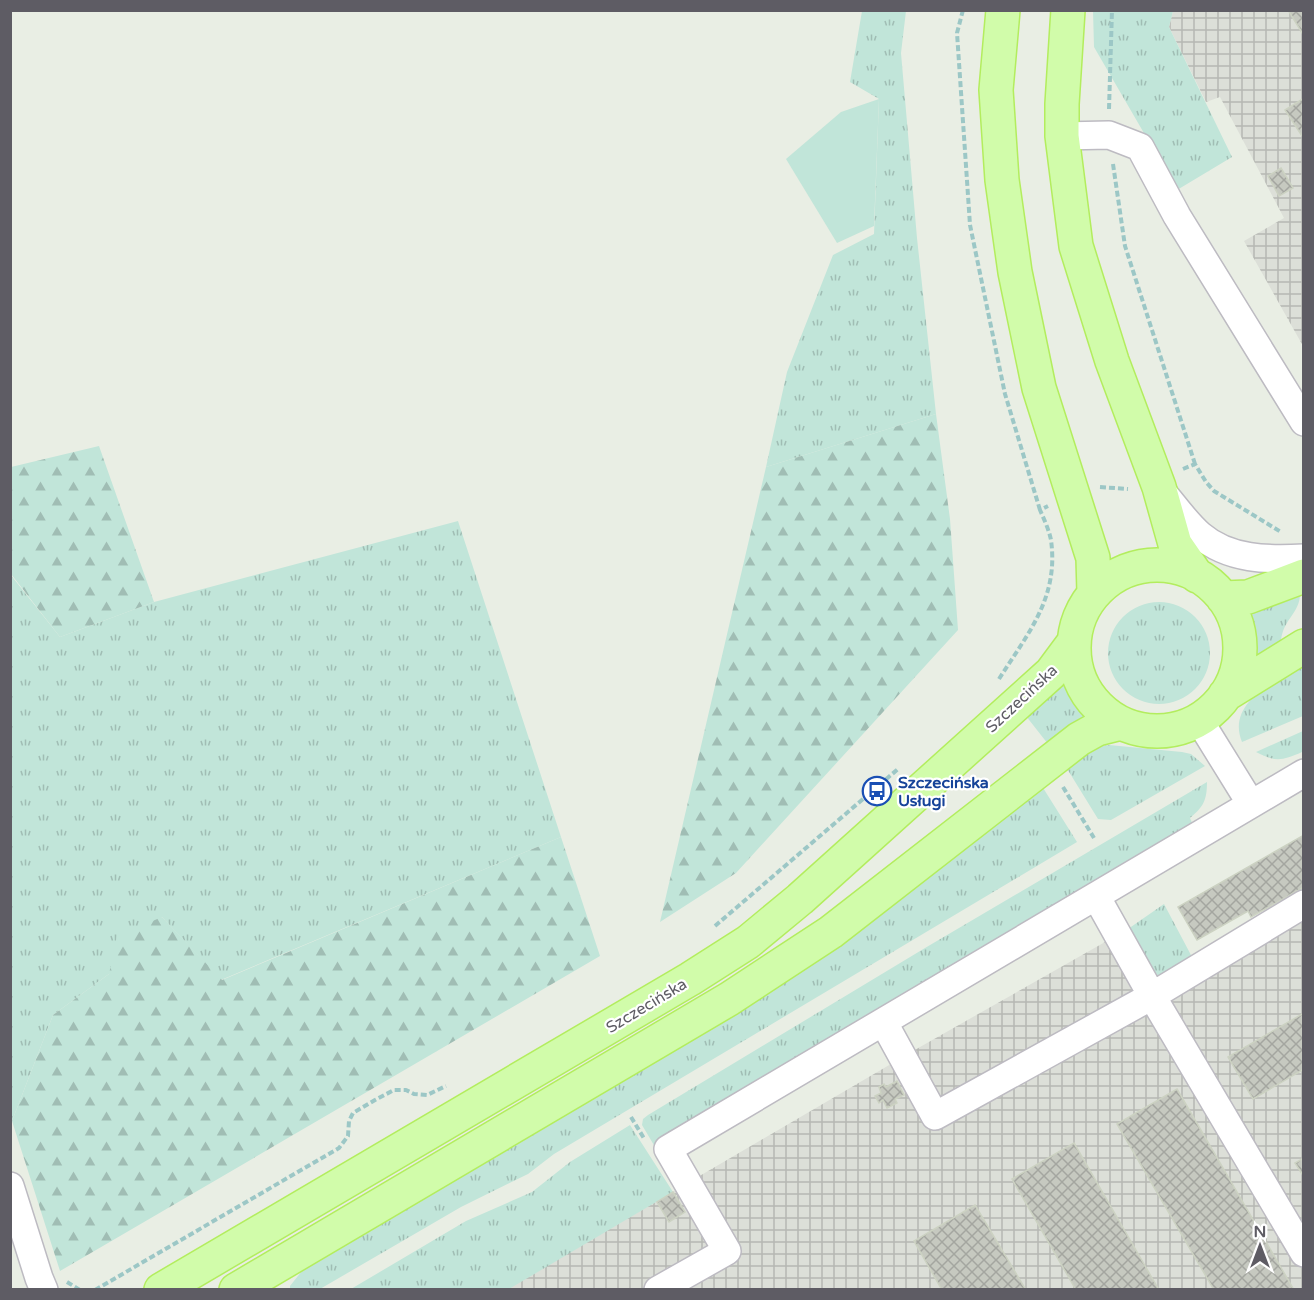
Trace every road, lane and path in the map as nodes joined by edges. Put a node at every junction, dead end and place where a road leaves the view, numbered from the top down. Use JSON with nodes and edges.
{"nodes":[{"id":1,"x":1003,"y":10,"type":"edge"},
{"id":2,"x":1068,"y":10,"type":"edge"},
{"id":3,"x":1112,"y":10,"type":"edge"},
{"id":4,"x":1109,"y":135,"type":"junction"},
{"id":5,"x":1062,"y":136,"type":"junction"},
{"id":6,"x":1301,"y":414,"type":"edge"},
{"id":7,"x":1195,"y":464,"type":"dead end"},
{"id":8,"x":1159,"y":487,"type":"junction"},
{"id":9,"x":1304,"y":558,"type":"edge"},
{"id":10,"x":1197,"y":576,"type":"junction"},
{"id":11,"x":1304,"y":576,"type":"edge"},
{"id":12,"x":1094,"y":593,"type":"junction"},
{"id":13,"x":1222,"y":598,"type":"junction"},
{"id":14,"x":1074,"y":642,"type":"junction"},
{"id":15,"x":1304,"y":646,"type":"edge"},
{"id":16,"x":1225,"y":695,"type":"junction"},
{"id":17,"x":1199,"y":720,"type":"junction"},
{"id":18,"x":1121,"y":723,"type":"junction"},
{"id":19,"x":904,"y":765,"type":"dead end"},
{"id":20,"x":1304,"y":773,"type":"edge"},
{"id":21,"x":1251,"y":804,"type":"junction"},
{"id":22,"x":1096,"y":896,"type":"junction"},
{"id":23,"x":1304,"y":904,"type":"edge"},
{"id":24,"x":708,"y":932,"type":"dead end"},
{"id":25,"x":1152,"y":996,"type":"junction"},
{"id":26,"x":884,"y":1023,"type":"junction"},
{"id":27,"x":455,"y":1081,"type":"dead end"},
{"id":28,"x":10,"y":1186,"type":"edge"},
{"id":29,"x":1304,"y":1253,"type":"edge"},
{"id":30,"x":255,"y":1284,"type":"edge"},
{"id":31,"x":44,"y":1290,"type":"edge"},
{"id":32,"x":95,"y":1290,"type":"edge"},
{"id":33,"x":161,"y":1290,"type":"edge"},
{"id":34,"x":658,"y":1290,"type":"edge"}],
"edges":[{"from":1,"to":12,"type":"main road"},
{"from":2,"to":5,"type":"main road"},
{"from":3,"to":4,"type":"path"},
{"from":4,"to":5,"type":"street"},
{"from":4,"to":6,"type":"street"},
{"from":4,"to":7,"type":"path"},
{"from":5,"to":8,"type":"main road"},
{"from":8,"to":9,"type":"street"},
{"from":8,"to":10,"type":"main road"},
{"from":10,"to":12,"type":"main road"},
{"from":10,"to":13,"type":"main road"},
{"from":11,"to":13,"type":"main road"},
{"from":12,"to":14,"type":"main road"},
{"from":13,"to":16,"type":"main road"},
{"from":14,"to":18,"type":"main road"},
{"from":14,"to":33,"type":"main road","name":"Szczecińska"},
{"from":15,"to":16,"type":"main road"},
{"from":16,"to":17,"type":"main road"},
{"from":17,"to":18,"type":"main road"},
{"from":17,"to":21,"type":"street"},
{"from":18,"to":30,"type":"main road"},
{"from":19,"to":24,"type":"path"},
{"from":20,"to":21,"type":"street"},
{"from":21,"to":22,"type":"street"},
{"from":22,"to":25,"type":"street"},
{"from":22,"to":26,"type":"street"},
{"from":23,"to":25,"type":"street"},
{"from":25,"to":26,"type":"street"},
{"from":25,"to":29,"type":"street"},
{"from":26,"to":34,"type":"street"},
{"from":27,"to":32,"type":"path"},
{"from":28,"to":31,"type":"street"}]}
